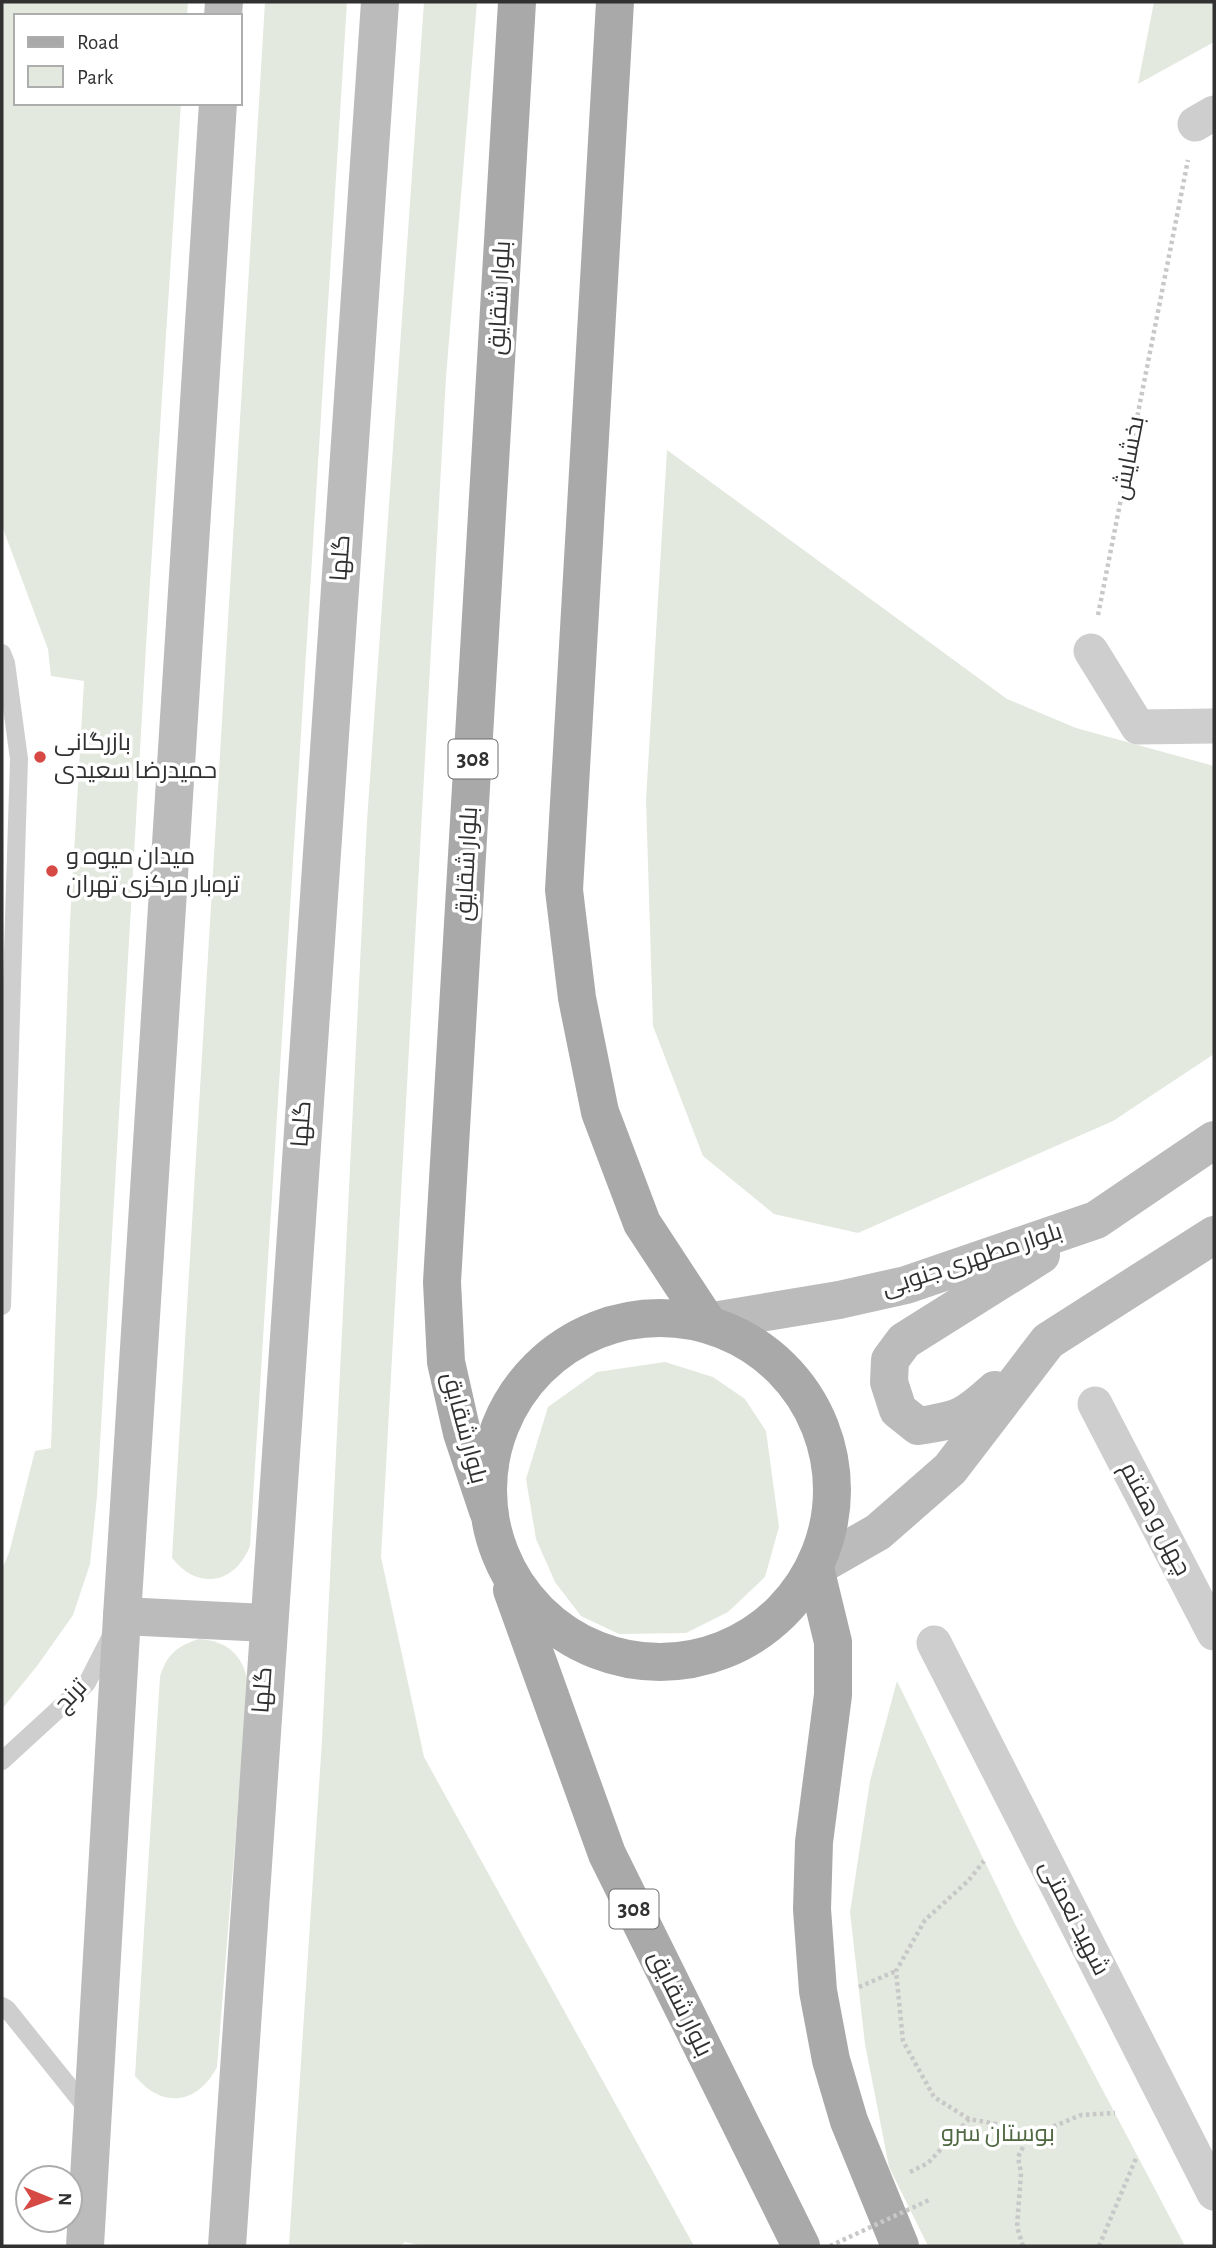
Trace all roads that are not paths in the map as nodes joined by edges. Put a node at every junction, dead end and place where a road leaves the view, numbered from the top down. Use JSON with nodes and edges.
{"nodes":[{"id":1,"x":380,"y":2,"type":"edge"},
{"id":2,"x":517,"y":2,"type":"edge"},
{"id":3,"x":615,"y":2,"type":"edge"},
{"id":4,"x":218,"y":105,"type":"edge"},
{"id":5,"x":1091,"y":651,"type":"road end"},
{"id":6,"x":2,"y":653,"type":"edge"},
{"id":7,"x":1214,"y":726,"type":"edge"},
{"id":8,"x":1214,"y":1140,"type":"edge"},
{"id":9,"x":1096,"y":1220,"type":"junction"},
{"id":10,"x":1214,"y":1235,"type":"edge"},
{"id":11,"x":2,"y":1306,"type":"edge"},
{"id":12,"x":707,"y":1322,"type":"junction"},
{"id":13,"x":1048,"y":1341,"type":"junction"},
{"id":14,"x":1095,"y":1405,"type":"dead end"},
{"id":15,"x":488,"y":1511,"type":"junction"},
{"id":16,"x":500,"y":1558,"type":"junction"},
{"id":17,"x":815,"y":1568,"type":"junction"},
{"id":18,"x":122,"y":1616,"type":"junction"},
{"id":19,"x":268,"y":1623,"type":"junction"},
{"id":20,"x":1214,"y":1633,"type":"edge"},
{"id":21,"x":934,"y":1643,"type":"dead end"},
{"id":22,"x":2,"y":1761,"type":"edge"},
{"id":23,"x":2,"y":2006,"type":"edge"},
{"id":24,"x":94,"y":2117,"type":"junction"},
{"id":25,"x":1214,"y":2193,"type":"edge"},
{"id":26,"x":85,"y":2246,"type":"edge"},
{"id":27,"x":227,"y":2246,"type":"edge"},
{"id":28,"x":801,"y":2246,"type":"edge"},
{"id":29,"x":900,"y":2246,"type":"edge"}],
"edges":[{"from":1,"to":19,"type":"street","name":"گلها"},
{"from":2,"to":15,"type":"main road","name":"بلوار شقایق","number":"308"},
{"from":3,"to":12,"type":"main road"},
{"from":4,"to":18,"type":"street"},
{"from":5,"to":7,"type":"street"},
{"from":6,"to":11,"type":"lane"},
{"from":8,"to":9,"type":"street","name":"بلوار مطهری جنوبی"},
{"from":9,"to":12,"type":"street","name":"بلوار مطهری جنوبی"},
{"from":9,"to":13,"type":"street"},
{"from":10,"to":13,"type":"street"},
{"from":12,"to":15,"type":"main road"},
{"from":12,"to":17,"type":"main road"},
{"from":13,"to":17,"type":"street"},
{"from":14,"to":20,"type":"street","name":"چهل و هفتم"},
{"from":15,"to":16,"type":"main road"},
{"from":16,"to":17,"type":"main road"},
{"from":16,"to":28,"type":"main road","name":"بلوار شقایق","number":"308"},
{"from":17,"to":29,"type":"main road"},
{"from":18,"to":19,"type":"street"},
{"from":18,"to":22,"type":"lane","name":"ترنج"},
{"from":18,"to":24,"type":"street"},
{"from":19,"to":27,"type":"street","name":"گلها"},
{"from":21,"to":25,"type":"street","name":"شهید نعمتی"},
{"from":23,"to":24,"type":"lane"},
{"from":24,"to":26,"type":"street"}]}
